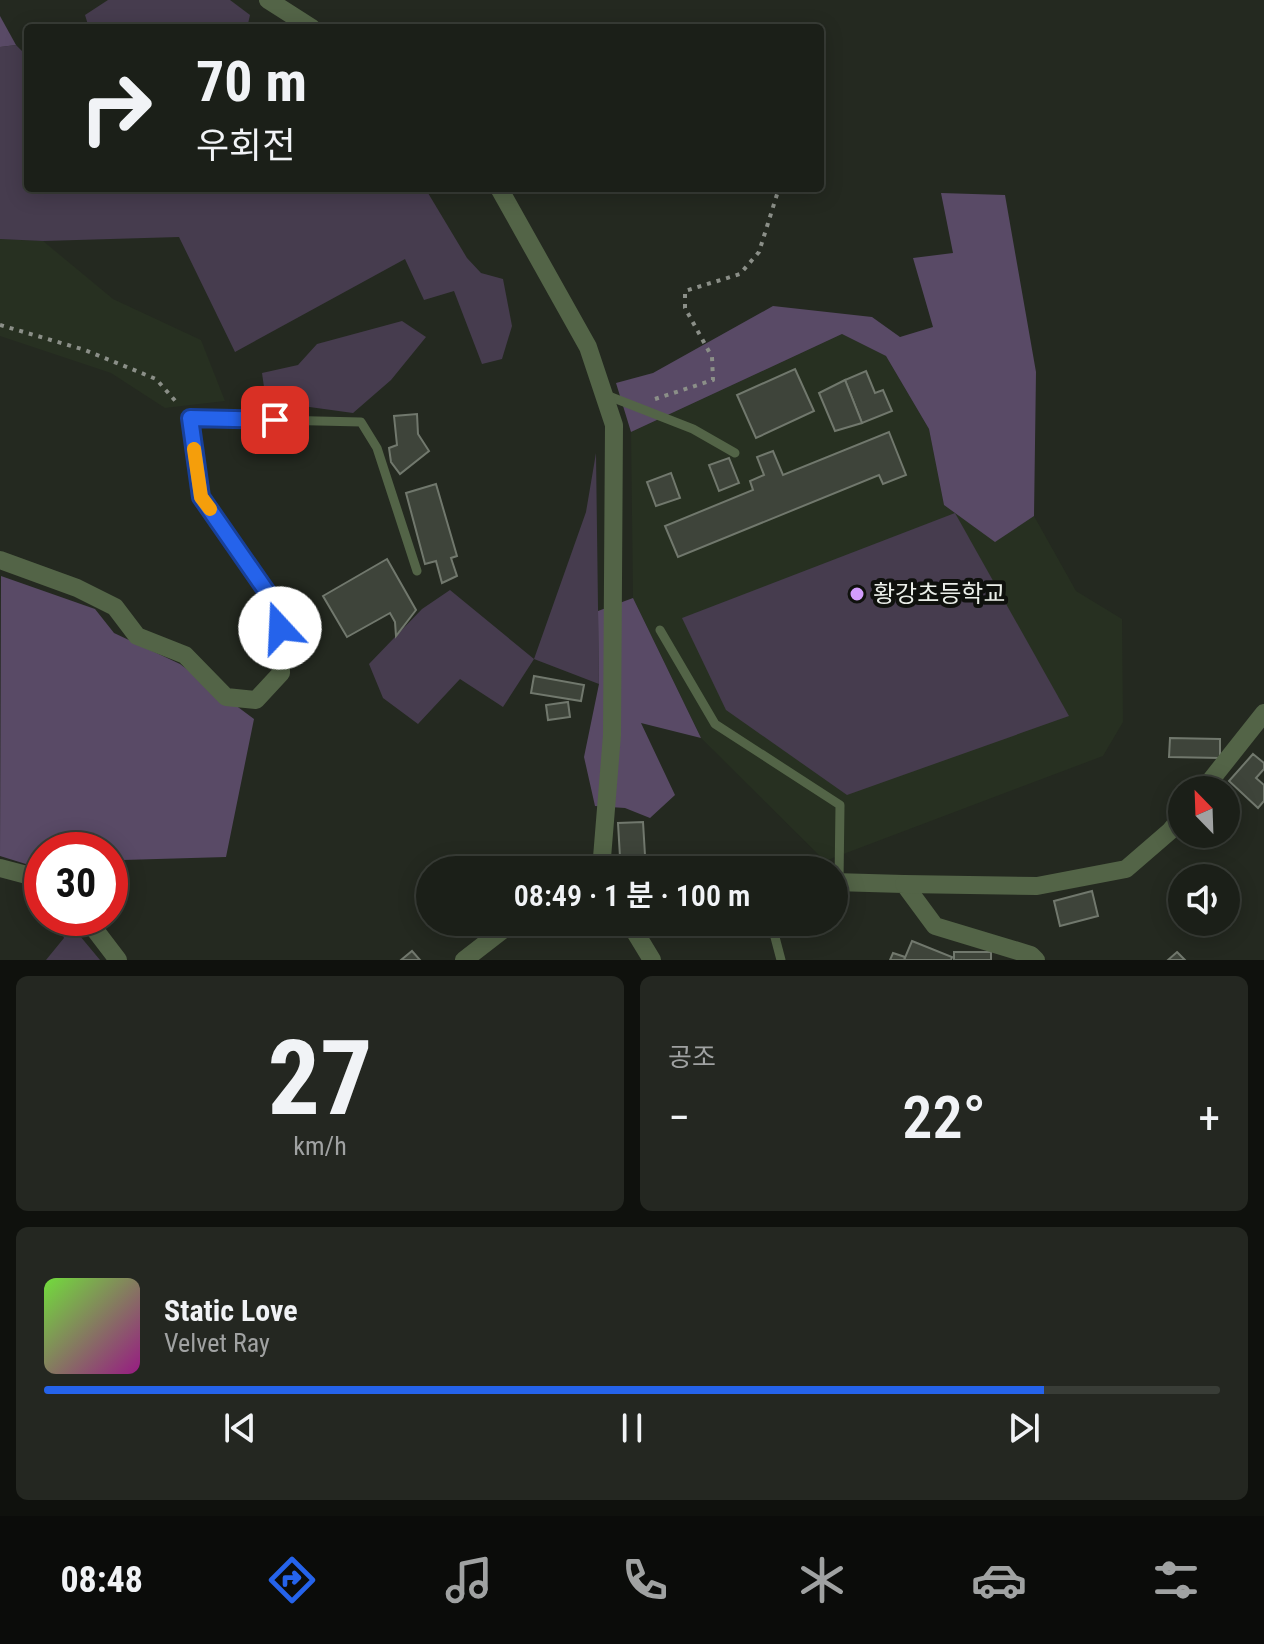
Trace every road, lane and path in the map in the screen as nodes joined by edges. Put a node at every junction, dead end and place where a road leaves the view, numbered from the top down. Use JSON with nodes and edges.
{"nodes":[{"id":1,"x":268,"y":0,"type":"edge"},
{"id":2,"x":306,"y":24,"type":"edge"},
{"id":3,"x":501,"y":192,"type":"edge"},
{"id":4,"x":778,"y":192,"type":"edge"},
{"id":5,"x":0,"y":325,"type":"edge"},
{"id":6,"x":603,"y":394,"type":"junction"},
{"id":7,"x":633,"y":406,"type":"junction"},
{"id":8,"x":190,"y":418,"type":"junction"},
{"id":9,"x":735,"y":453,"type":"dead end"},
{"id":10,"x":0,"y":560,"type":"edge"},
{"id":11,"x":417,"y":571,"type":"dead end"},
{"id":12,"x":660,"y":630,"type":"dead end"},
{"id":13,"x":1264,"y":713,"type":"edge"},
{"id":14,"x":1214,"y":776,"type":"edge"},
{"id":15,"x":1168,"y":833,"type":"edge"},
{"id":16,"x":602,"y":856,"type":"edge"},
{"id":17,"x":837,"y":856,"type":"edge"},
{"id":18,"x":0,"y":868,"type":"edge"},
{"id":19,"x":24,"y":874,"type":"edge"},
{"id":20,"x":848,"y":882,"type":"edge"},
{"id":21,"x":904,"y":884,"type":"junction"},
{"id":22,"x":100,"y":936,"type":"edge"},
{"id":23,"x":495,"y":936,"type":"edge"},
{"id":24,"x":637,"y":936,"type":"edge"},
{"id":25,"x":775,"y":936,"type":"edge"},
{"id":26,"x":118,"y":960,"type":"edge"},
{"id":27,"x":464,"y":960,"type":"edge"},
{"id":28,"x":652,"y":960,"type":"edge"},
{"id":29,"x":781,"y":960,"type":"edge"},
{"id":30,"x":1036,"y":960,"type":"edge"}],
"edges":[{"from":1,"to":2,"type":"street"},
{"from":3,"to":6,"type":"street"},
{"from":4,"to":7,"type":"path"},
{"from":5,"to":8,"type":"path"},
{"from":6,"to":7,"type":"lane"},
{"from":6,"to":16,"type":"street"},
{"from":7,"to":9,"type":"lane"},
{"from":8,"to":10,"type":"street"},
{"from":8,"to":11,"type":"lane"},
{"from":12,"to":17,"type":"lane"},
{"from":13,"to":14,"type":"street"},
{"from":15,"to":21,"type":"street"},
{"from":18,"to":19,"type":"street"},
{"from":20,"to":21,"type":"street"},
{"from":21,"to":30,"type":"street"},
{"from":22,"to":26,"type":"street"},
{"from":23,"to":27,"type":"street"},
{"from":24,"to":28,"type":"street"},
{"from":25,"to":29,"type":"lane"}]}
